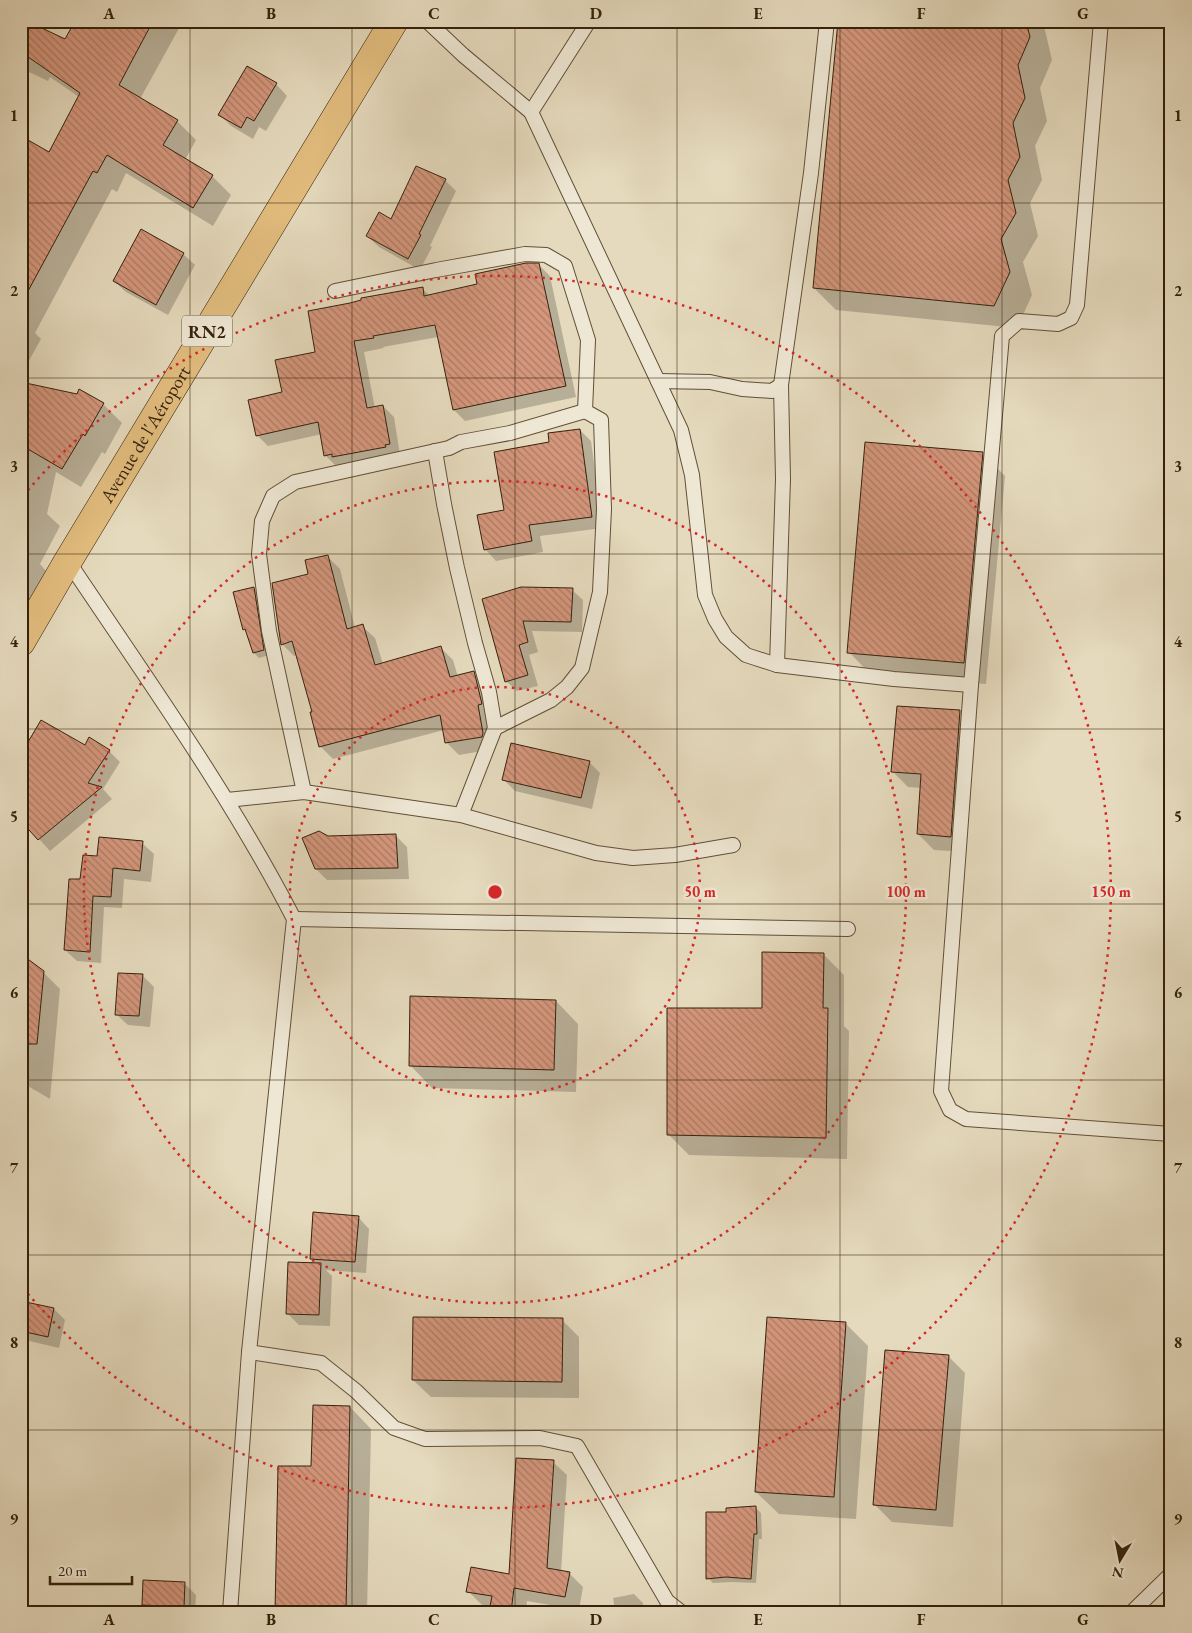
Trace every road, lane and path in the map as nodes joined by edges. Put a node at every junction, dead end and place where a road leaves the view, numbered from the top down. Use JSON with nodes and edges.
{"nodes":[{"id":1,"x":394,"y":21,"type":"edge"},
{"id":2,"x":427,"y":21,"type":"edge"},
{"id":3,"x":589,"y":21,"type":"edge"},
{"id":4,"x":828,"y":21,"type":"edge"},
{"id":5,"x":1101,"y":21,"type":"edge"},
{"id":6,"x":531,"y":112,"type":"junction"},
{"id":7,"x":335,"y":291,"type":"dead end"},
{"id":8,"x":658,"y":381,"type":"junction"},
{"id":9,"x":781,"y":385,"type":"junction"},
{"id":10,"x":585,"y":411,"type":"junction"},
{"id":11,"x":435,"y":451,"type":"junction"},
{"id":12,"x":68,"y":561,"type":"junction"},
{"id":13,"x":21,"y":642,"type":"edge"},
{"id":14,"x":777,"y":665,"type":"junction"},
{"id":15,"x":971,"y":685,"type":"junction"},
{"id":16,"x":495,"y":728,"type":"junction"},
{"id":17,"x":304,"y":792,"type":"junction"},
{"id":18,"x":227,"y":800,"type":"junction"},
{"id":19,"x":461,"y":815,"type":"junction"},
{"id":20,"x":733,"y":845,"type":"dead end"},
{"id":21,"x":294,"y":919,"type":"junction"},
{"id":22,"x":848,"y":929,"type":"dead end"},
{"id":23,"x":1171,"y":1134,"type":"edge"},
{"id":24,"x":249,"y":1352,"type":"junction"},
{"id":25,"x":1171,"y":1574,"type":"edge"},
{"id":26,"x":230,"y":1612,"type":"edge"},
{"id":27,"x":681,"y":1612,"type":"edge"},
{"id":28,"x":1132,"y":1612,"type":"edge"}],
"edges":[{"from":1,"to":12,"type":"highway","name":"Avenue de l'Aéroport","number":"RN2"},
{"from":2,"to":6,"type":"lane"},
{"from":3,"to":6,"type":"lane"},
{"from":4,"to":9,"type":"lane"},
{"from":5,"to":15,"type":"lane"},
{"from":6,"to":8,"type":"lane"},
{"from":7,"to":10,"type":"lane"},
{"from":8,"to":9,"type":"lane"},
{"from":8,"to":14,"type":"lane"},
{"from":9,"to":14,"type":"lane"},
{"from":10,"to":11,"type":"lane"},
{"from":10,"to":16,"type":"lane"},
{"from":11,"to":16,"type":"lane"},
{"from":11,"to":17,"type":"lane"},
{"from":12,"to":13,"type":"highway","name":"Avenue de l'Aéroport","number":"RN2"},
{"from":12,"to":18,"type":"lane"},
{"from":14,"to":15,"type":"lane"},
{"from":15,"to":23,"type":"lane"},
{"from":16,"to":19,"type":"lane"},
{"from":17,"to":18,"type":"lane"},
{"from":17,"to":19,"type":"lane"},
{"from":18,"to":21,"type":"lane"},
{"from":19,"to":20,"type":"lane"},
{"from":21,"to":22,"type":"lane"},
{"from":21,"to":24,"type":"lane"},
{"from":24,"to":26,"type":"lane"},
{"from":24,"to":27,"type":"lane"},
{"from":25,"to":28,"type":"lane"}]}
